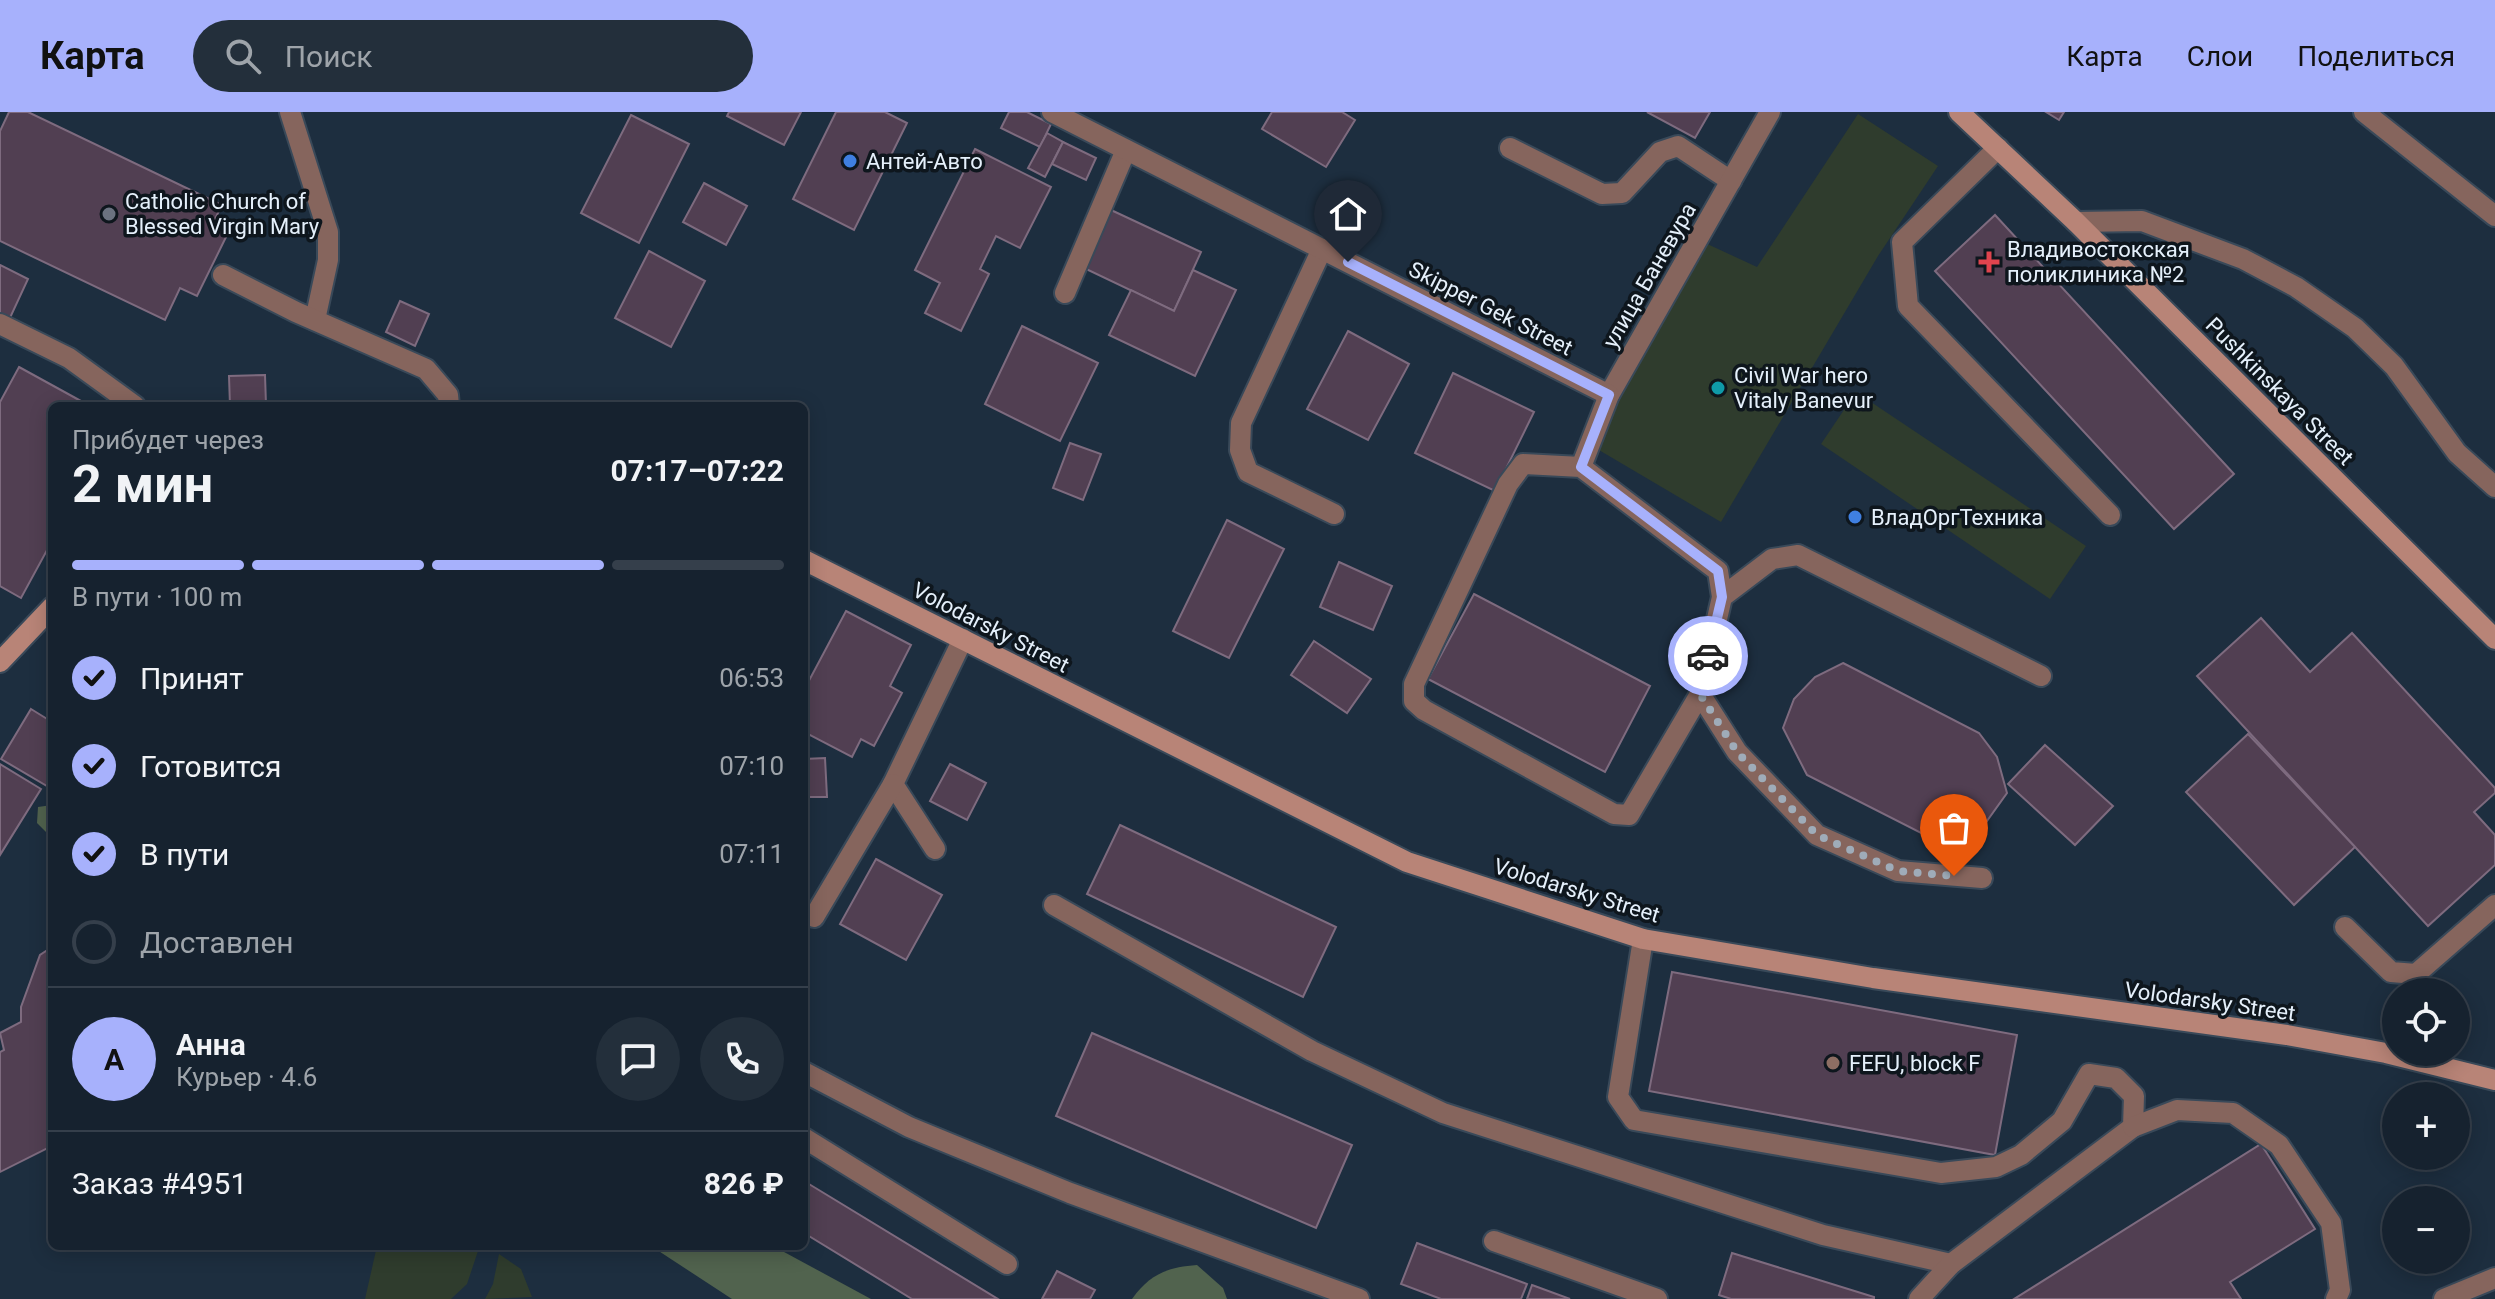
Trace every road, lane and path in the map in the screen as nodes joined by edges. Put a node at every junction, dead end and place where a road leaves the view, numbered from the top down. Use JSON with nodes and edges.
{"nodes":[{"id":1,"x":290,"y":112,"type":"edge"},
{"id":2,"x":1052,"y":112,"type":"edge"},
{"id":3,"x":1770,"y":112,"type":"edge"},
{"id":4,"x":1959,"y":112,"type":"edge"},
{"id":5,"x":2364,"y":112,"type":"edge"},
{"id":6,"x":1510,"y":148,"type":"dead end"},
{"id":7,"x":1998,"y":148,"type":"junction"},
{"id":8,"x":1126,"y":150,"type":"junction"},
{"id":9,"x":1731,"y":181,"type":"junction"},
{"id":10,"x":2495,"y":216,"type":"edge"},
{"id":11,"x":2076,"y":222,"type":"junction"},
{"id":12,"x":1322,"y":249,"type":"junction"},
{"id":13,"x":223,"y":275,"type":"dead end"},
{"id":14,"x":1065,"y":293,"type":"dead end"},
{"id":15,"x":315,"y":320,"type":"junction"},
{"id":16,"x":0,"y":324,"type":"edge"},
{"id":17,"x":1609,"y":395,"type":"junction"},
{"id":18,"x":130,"y":402,"type":"edge"},
{"id":19,"x":449,"y":402,"type":"edge"},
{"id":20,"x":1581,"y":467,"type":"junction"},
{"id":21,"x":2495,"y":487,"type":"edge"},
{"id":22,"x":1334,"y":514,"type":"dead end"},
{"id":23,"x":2110,"y":515,"type":"dead end"},
{"id":24,"x":808,"y":562,"type":"edge"},
{"id":25,"x":1722,"y":597,"type":"junction"},
{"id":26,"x":48,"y":611,"type":"edge"},
{"id":27,"x":963,"y":639,"type":"junction"},
{"id":28,"x":2495,"y":639,"type":"edge"},
{"id":29,"x":0,"y":662,"type":"edge"},
{"id":30,"x":2041,"y":676,"type":"dead end"},
{"id":31,"x":1700,"y":694,"type":"junction"},
{"id":32,"x":893,"y":784,"type":"junction"},
{"id":33,"x":935,"y":849,"type":"dead end"},
{"id":34,"x":1982,"y":878,"type":"dead end"},
{"id":35,"x":1054,"y":905,"type":"dead end"},
{"id":36,"x":2495,"y":905,"type":"edge"},
{"id":37,"x":814,"y":917,"type":"dead end"},
{"id":38,"x":2345,"y":927,"type":"dead end"},
{"id":39,"x":1643,"y":939,"type":"junction"},
{"id":40,"x":808,"y":1074,"type":"edge"},
{"id":41,"x":2495,"y":1080,"type":"edge"},
{"id":42,"x":2133,"y":1127,"type":"junction"},
{"id":43,"x":808,"y":1140,"type":"edge"},
{"id":44,"x":1494,"y":1241,"type":"dead end"},
{"id":45,"x":1007,"y":1264,"type":"dead end"},
{"id":46,"x":1951,"y":1264,"type":"junction"},
{"id":47,"x":2495,"y":1278,"type":"edge"},
{"id":48,"x":1359,"y":1299,"type":"edge"},
{"id":49,"x":1657,"y":1299,"type":"edge"},
{"id":50,"x":1919,"y":1299,"type":"edge"},
{"id":51,"x":2336,"y":1299,"type":"edge"},
{"id":52,"x":2444,"y":1299,"type":"edge"}],
"edges":[{"from":1,"to":15,"type":"street"},
{"from":2,"to":8,"type":"street","name":"Skipper Gek Street"},
{"from":3,"to":9,"type":"street","name":"улица Баневура"},
{"from":4,"to":7,"type":"street","name":"Pushkinskaya Street"},
{"from":5,"to":10,"type":"street"},
{"from":6,"to":9,"type":"street"},
{"from":7,"to":11,"type":"street","name":"Pushkinskaya Street"},
{"from":7,"to":23,"type":"street"},
{"from":8,"to":12,"type":"street","name":"Skipper Gek Street"},
{"from":8,"to":14,"type":"street"},
{"from":9,"to":17,"type":"street","name":"улица Баневура"},
{"from":11,"to":21,"type":"street"},
{"from":11,"to":28,"type":"street","name":"Pushkinskaya Street"},
{"from":12,"to":17,"type":"street","name":"Skipper Gek Street"},
{"from":12,"to":22,"type":"street"},
{"from":13,"to":15,"type":"street"},
{"from":15,"to":19,"type":"street"},
{"from":16,"to":18,"type":"street"},
{"from":17,"to":20,"type":"street","name":"улица Баневура"},
{"from":20,"to":25,"type":"street"},
{"from":20,"to":31,"type":"street"},
{"from":24,"to":27,"type":"street","name":"Volodarsky Street"},
{"from":25,"to":30,"type":"street"},
{"from":25,"to":31,"type":"street"},
{"from":26,"to":29,"type":"street"},
{"from":27,"to":32,"type":"street"},
{"from":27,"to":39,"type":"street","name":"Volodarsky Street"},
{"from":31,"to":34,"type":"street"},
{"from":32,"to":33,"type":"street"},
{"from":32,"to":37,"type":"street"},
{"from":35,"to":46,"type":"street"},
{"from":36,"to":38,"type":"street"},
{"from":39,"to":41,"type":"street","name":"Volodarsky Street"},
{"from":39,"to":42,"type":"street"},
{"from":40,"to":48,"type":"street"},
{"from":42,"to":46,"type":"street"},
{"from":42,"to":51,"type":"street"},
{"from":43,"to":45,"type":"street"},
{"from":44,"to":49,"type":"street"},
{"from":46,"to":50,"type":"street"},
{"from":47,"to":52,"type":"street"}]}
